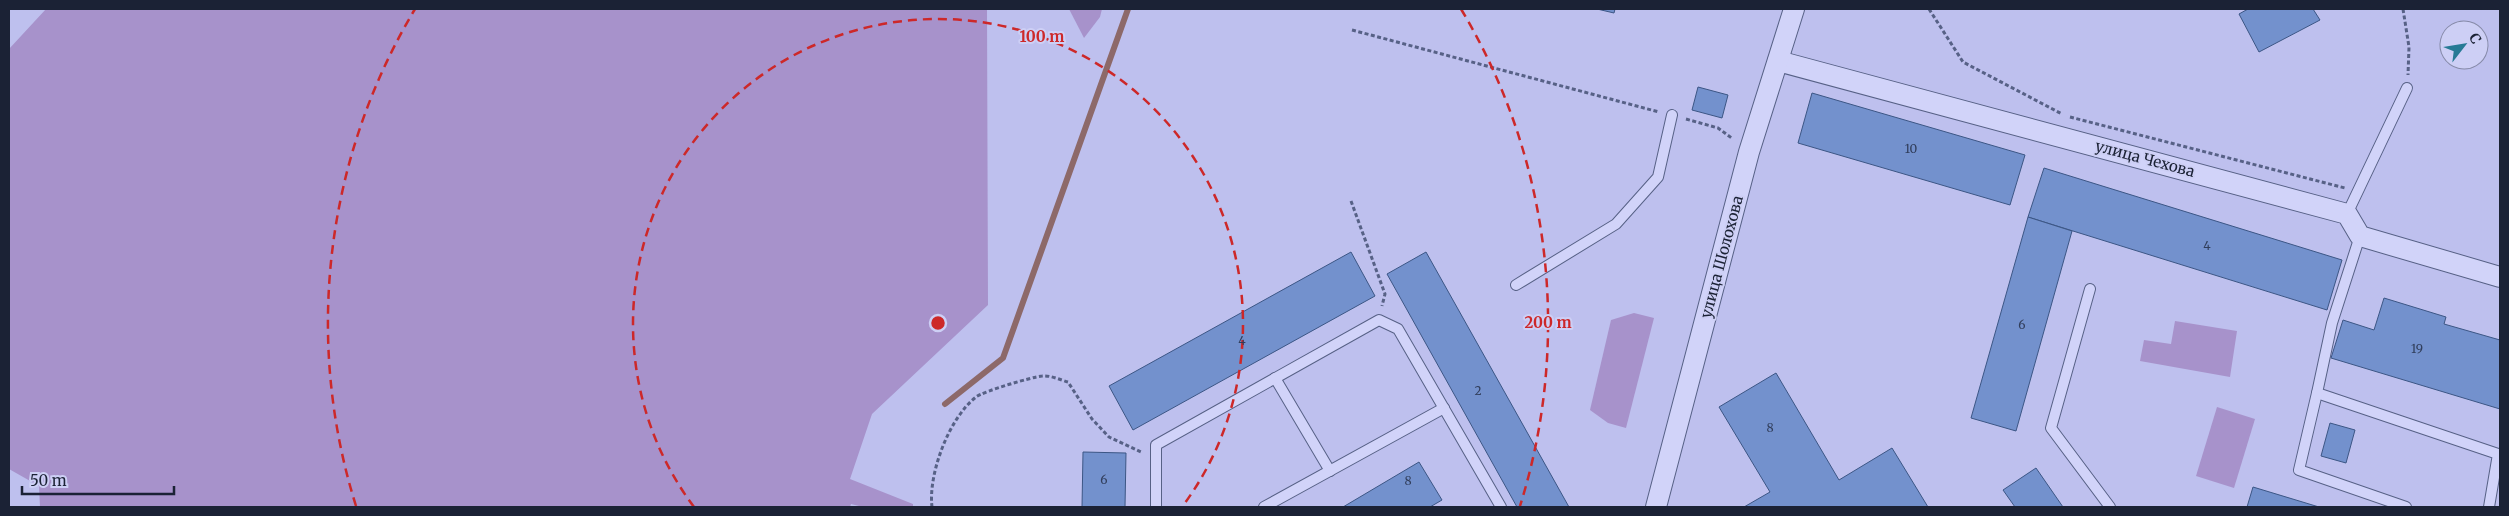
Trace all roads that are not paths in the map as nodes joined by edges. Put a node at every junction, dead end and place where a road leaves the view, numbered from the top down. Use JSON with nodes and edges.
{"nodes":[{"id":1,"x":1794,"y":9,"type":"edge"},
{"id":2,"x":1778,"y":61,"type":"junction"},
{"id":3,"x":2407,"y":88,"type":"road end"},
{"id":4,"x":1672,"y":115,"type":"road end"},
{"id":5,"x":2347,"y":214,"type":"junction"},
{"id":6,"x":2360,"y":236,"type":"junction"},
{"id":7,"x":2500,"y":277,"type":"edge"},
{"id":8,"x":1516,"y":285,"type":"dead end"},
{"id":9,"x":2090,"y":289,"type":"dead end"},
{"id":10,"x":1275,"y":378,"type":"junction"},
{"id":11,"x":2317,"y":393,"type":"junction"},
{"id":12,"x":1444,"y":408,"type":"junction"},
{"id":13,"x":1330,"y":471,"type":"junction"},
{"id":14,"x":1156,"y":507,"type":"edge"},
{"id":15,"x":1264,"y":507,"type":"edge"},
{"id":16,"x":1501,"y":507,"type":"edge"},
{"id":17,"x":1656,"y":507,"type":"edge"},
{"id":18,"x":2110,"y":507,"type":"edge"},
{"id":19,"x":2406,"y":507,"type":"edge"},
{"id":20,"x":2489,"y":507,"type":"edge"}],
"edges":[{"from":1,"to":2,"type":"street","name":"улица Шолохова"},
{"from":2,"to":5,"type":"street","name":"улица Чехова"},
{"from":2,"to":17,"type":"street","name":"улица Шолохова"},
{"from":3,"to":5,"type":"lane"},
{"from":4,"to":8,"type":"lane"},
{"from":5,"to":6,"type":"street"},
{"from":6,"to":7,"type":"street"},
{"from":6,"to":11,"type":"lane"},
{"from":9,"to":18,"type":"lane"},
{"from":10,"to":12,"type":"lane"},
{"from":10,"to":13,"type":"lane"},
{"from":10,"to":14,"type":"lane"},
{"from":11,"to":19,"type":"lane"},
{"from":11,"to":20,"type":"lane"},
{"from":12,"to":13,"type":"lane"},
{"from":12,"to":16,"type":"lane"},
{"from":13,"to":15,"type":"lane"}]}
